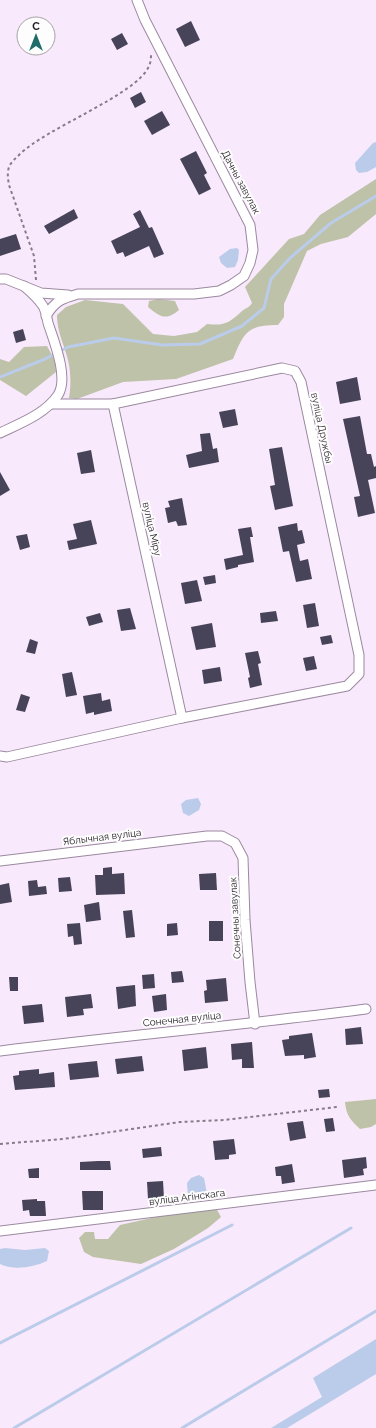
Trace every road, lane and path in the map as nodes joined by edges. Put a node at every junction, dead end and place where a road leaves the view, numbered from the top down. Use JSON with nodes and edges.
{"nodes":[{"id":1,"x":137,"y":0,"type":"edge"},
{"id":2,"x":152,"y":52,"type":"dead end"},
{"id":3,"x":0,"y":279,"type":"edge"},
{"id":4,"x":24,"y":286,"type":"junction"},
{"id":5,"x":40,"y":292,"type":"junction"},
{"id":6,"x":78,"y":294,"type":"junction"},
{"id":7,"x":46,"y":316,"type":"junction"},
{"id":8,"x":51,"y":404,"type":"junction"},
{"id":9,"x":113,"y":404,"type":"junction"},
{"id":10,"x":0,"y":433,"type":"edge"},
{"id":11,"x":182,"y":718,"type":"junction"},
{"id":12,"x":0,"y":756,"type":"edge"},
{"id":13,"x":207,"y":836,"type":"joint"},
{"id":14,"x":0,"y":861,"type":"edge"},
{"id":15,"x":366,"y":1009,"type":"dead end"},
{"id":16,"x":255,"y":1024,"type":"junction"},
{"id":17,"x":0,"y":1051,"type":"edge"},
{"id":18,"x":337,"y":1107,"type":"dead end"},
{"id":19,"x":0,"y":1144,"type":"edge"},
{"id":20,"x":376,"y":1185,"type":"edge"},
{"id":21,"x":0,"y":1231,"type":"edge"}],
"edges":[{"from":1,"to":6,"type":"street","name":"Дачны завулак"},
{"from":2,"to":5,"type":"path"},
{"from":3,"to":4,"type":"street"},
{"from":4,"to":5,"type":"street"},
{"from":4,"to":7,"type":"street"},
{"from":5,"to":6,"type":"street"},
{"from":6,"to":7,"type":"street","name":"Дачны завулак"},
{"from":7,"to":8,"type":"street"},
{"from":8,"to":9,"type":"street"},
{"from":8,"to":10,"type":"street"},
{"from":9,"to":11,"type":"street","name":"вуліца Міру"},
{"from":9,"to":11,"type":"street","name":"вуліца Дружбы"},
{"from":11,"to":12,"type":"street"},
{"from":13,"to":14,"type":"street","name":"Яблычная вуліца"},
{"from":13,"to":16,"type":"street","name":"Сонечны завулак"},
{"from":15,"to":16,"type":"street","name":"Сонечная вуліца"},
{"from":16,"to":17,"type":"street","name":"Сонечная вуліца"},
{"from":18,"to":19,"type":"path"},
{"from":20,"to":21,"type":"street","name":"вуліца Агінскага"}]}
